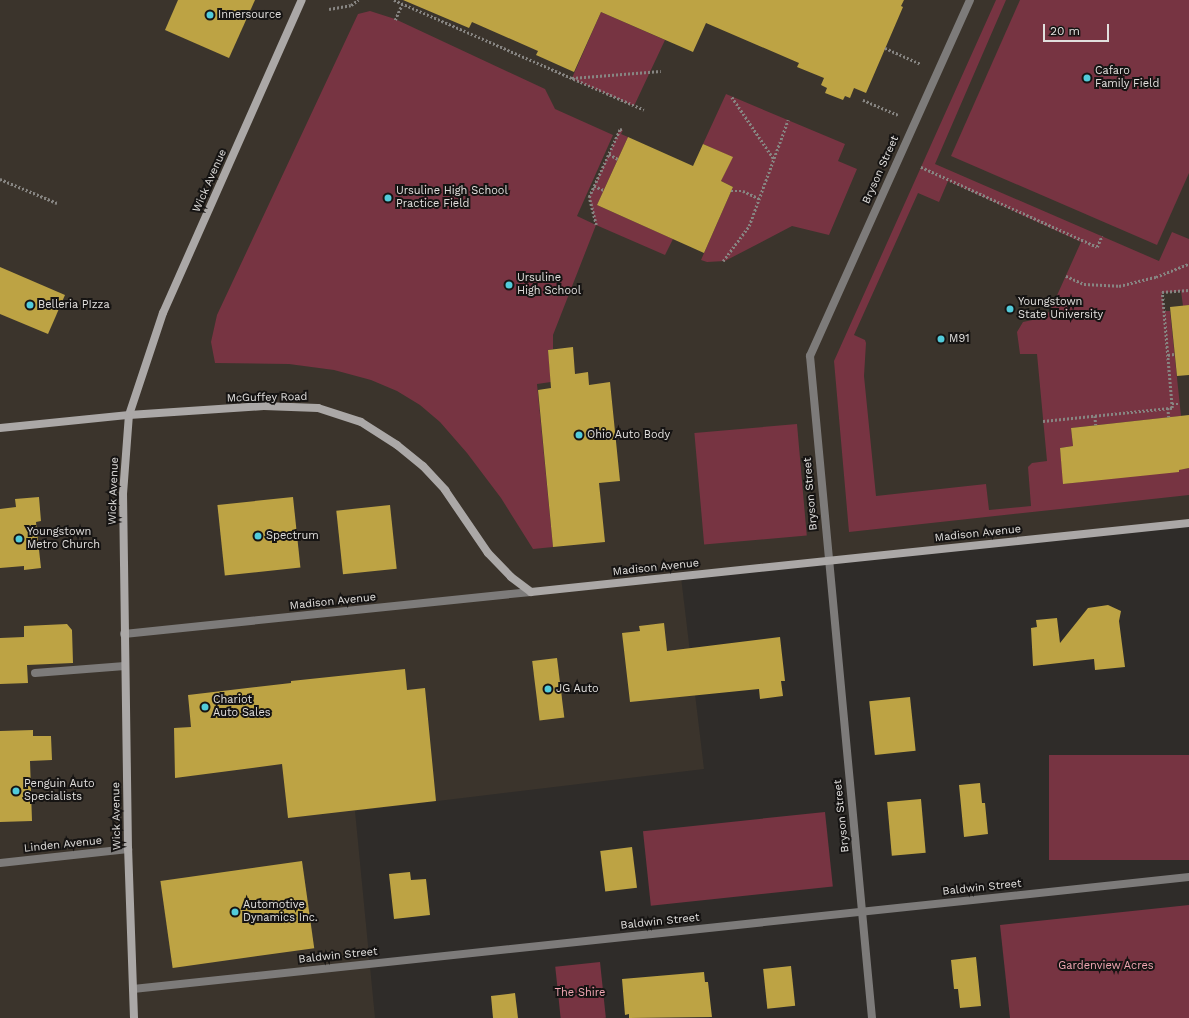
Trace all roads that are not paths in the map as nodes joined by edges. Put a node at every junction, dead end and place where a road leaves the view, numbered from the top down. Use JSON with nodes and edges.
{"nodes":[{"id":1,"x":302,"y":0,"type":"edge"},
{"id":2,"x":970,"y":0,"type":"edge"},
{"id":3,"x":129,"y":415,"type":"junction"},
{"id":4,"x":0,"y":428,"type":"edge"},
{"id":5,"x":1189,"y":523,"type":"edge"},
{"id":6,"x":829,"y":560,"type":"junction"},
{"id":7,"x":531,"y":592,"type":"junction"},
{"id":8,"x":124,"y":634,"type":"junction"},
{"id":9,"x":125,"y":666,"type":"junction"},
{"id":10,"x":35,"y":673,"type":"dead end"},
{"id":11,"x":128,"y":849,"type":"junction"},
{"id":12,"x":0,"y":863,"type":"edge"},
{"id":13,"x":1189,"y":877,"type":"edge"},
{"id":14,"x":863,"y":912,"type":"junction"},
{"id":15,"x":133,"y":989,"type":"junction"},
{"id":16,"x":134,"y":1018,"type":"edge"},
{"id":17,"x":872,"y":1018,"type":"edge"}],
"edges":[{"from":1,"to":3,"type":"street","name":"Wick Avenue"},
{"from":2,"to":6,"type":"street","name":"Bryson Street"},
{"from":3,"to":4,"type":"street","name":"McGuffey Road"},
{"from":3,"to":7,"type":"street","name":"McGuffey Road"},
{"from":3,"to":8,"type":"street","name":"Wick Avenue"},
{"from":5,"to":6,"type":"street","name":"Madison Avenue"},
{"from":6,"to":7,"type":"street","name":"Madison Avenue"},
{"from":6,"to":14,"type":"street","name":"Bryson Street"},
{"from":7,"to":8,"type":"street","name":"Madison Avenue"},
{"from":8,"to":9,"type":"street","name":"Wick Avenue"},
{"from":9,"to":10,"type":"street"},
{"from":9,"to":11,"type":"street","name":"Wick Avenue"},
{"from":11,"to":12,"type":"street","name":"Linden Avenue"},
{"from":11,"to":15,"type":"street","name":"Wick Avenue"},
{"from":13,"to":14,"type":"street","name":"Baldwin Street"},
{"from":14,"to":15,"type":"street","name":"Baldwin Street"},
{"from":14,"to":17,"type":"street","name":"Bryson Street"},
{"from":15,"to":16,"type":"street","name":"Wick Avenue"}]}
